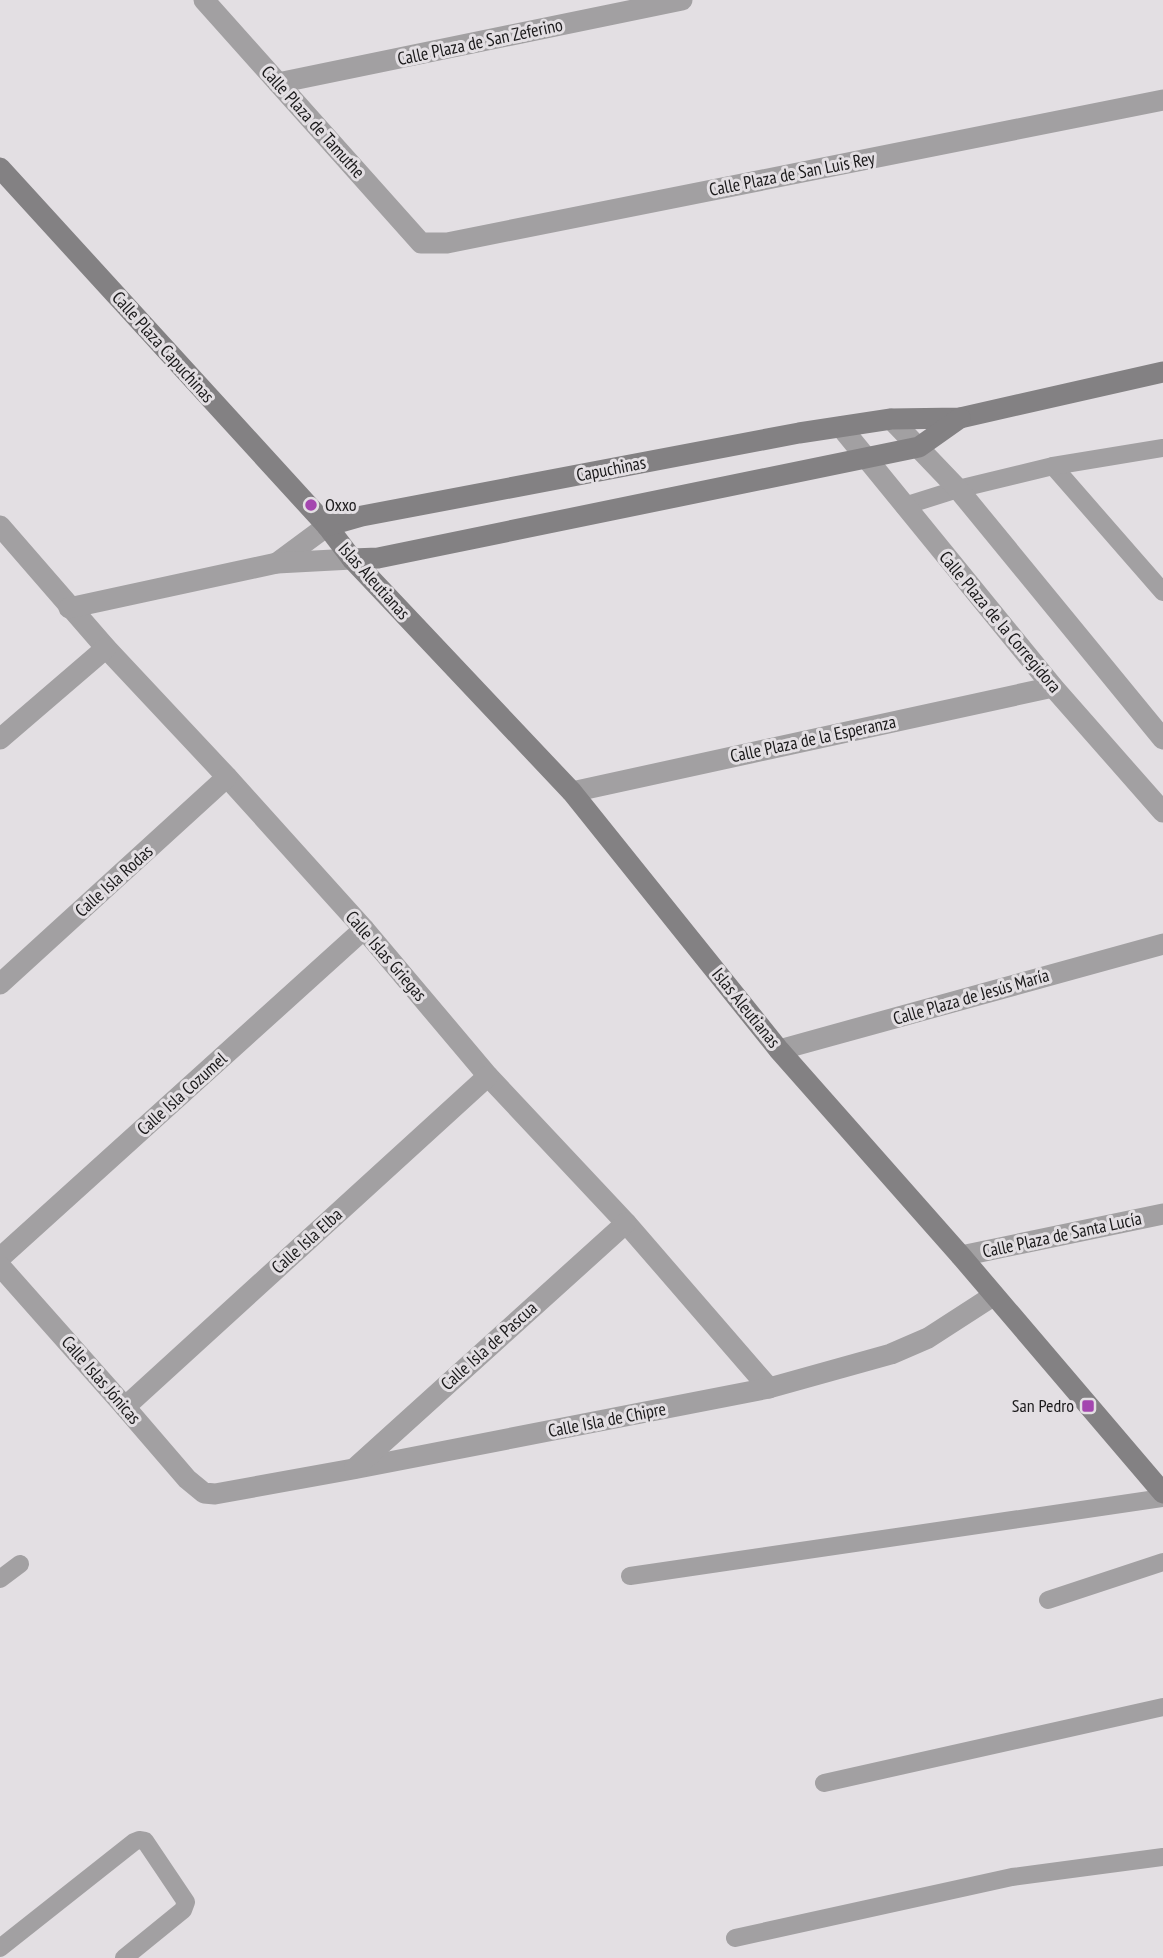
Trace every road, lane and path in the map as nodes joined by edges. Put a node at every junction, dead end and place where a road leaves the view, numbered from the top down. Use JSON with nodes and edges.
{"nodes":[{"id":1,"x":204,"y":0,"type":"edge"},
{"id":2,"x":682,"y":0,"type":"edge"},
{"id":3,"x":278,"y":83,"type":"junction"},
{"id":4,"x":1163,"y":100,"type":"edge"},
{"id":5,"x":0,"y":168,"type":"edge"},
{"id":6,"x":421,"y":243,"type":"joint"},
{"id":7,"x":1163,"y":372,"type":"edge"},
{"id":8,"x":960,"y":418,"type":"junction"},
{"id":9,"x":891,"y":419,"type":"junction"},
{"id":10,"x":841,"y":428,"type":"junction"},
{"id":11,"x":919,"y":446,"type":"junction"},
{"id":12,"x":1163,"y":448,"type":"edge"},
{"id":13,"x":864,"y":458,"type":"junction"},
{"id":14,"x":1053,"y":466,"type":"junction"},
{"id":15,"x":958,"y":489,"type":"junction"},
{"id":16,"x":904,"y":506,"type":"junction"},
{"id":17,"x":0,"y":526,"type":"edge"},
{"id":18,"x":327,"y":526,"type":"junction"},
{"id":19,"x":352,"y":559,"type":"junction"},
{"id":20,"x":277,"y":563,"type":"junction"},
{"id":21,"x":1163,"y":592,"type":"edge"},
{"id":22,"x":69,"y":608,"type":"junction"},
{"id":23,"x":106,"y":648,"type":"junction"},
{"id":24,"x":1053,"y":687,"type":"junction"},
{"id":25,"x":0,"y":738,"type":"edge"},
{"id":26,"x":1163,"y":739,"type":"edge"},
{"id":27,"x":227,"y":777,"type":"junction"},
{"id":28,"x":572,"y":792,"type":"junction"},
{"id":29,"x":1163,"y":812,"type":"edge"},
{"id":30,"x":364,"y":929,"type":"junction"},
{"id":31,"x":1163,"y":944,"type":"edge"},
{"id":32,"x":0,"y":984,"type":"edge"},
{"id":33,"x":779,"y":1050,"type":"junction"},
{"id":34,"x":488,"y":1076,"type":"junction"},
{"id":35,"x":1163,"y":1214,"type":"edge"},
{"id":36,"x":626,"y":1223,"type":"junction"},
{"id":37,"x":961,"y":1256,"type":"junction"},
{"id":38,"x":0,"y":1258,"type":"edge"},
{"id":39,"x":0,"y":1266,"type":"edge"},
{"id":40,"x":993,"y":1296,"type":"junction"},
{"id":41,"x":769,"y":1388,"type":"junction"},
{"id":42,"x":125,"y":1407,"type":"junction"},
{"id":43,"x":353,"y":1469,"type":"junction"},
{"id":44,"x":204,"y":1493,"type":"joint"},
{"id":45,"x":1163,"y":1496,"type":"edge"},
{"id":46,"x":1163,"y":1562,"type":"edge"},
{"id":47,"x":20,"y":1564,"type":"dead end"},
{"id":48,"x":630,"y":1576,"type":"dead end"},
{"id":49,"x":0,"y":1579,"type":"edge"},
{"id":50,"x":1048,"y":1600,"type":"dead end"},
{"id":51,"x":1163,"y":1707,"type":"edge"},
{"id":52,"x":824,"y":1783,"type":"dead end"},
{"id":53,"x":1163,"y":1857,"type":"edge"},
{"id":54,"x":735,"y":1938,"type":"dead end"},
{"id":55,"x":0,"y":1948,"type":"edge"},
{"id":56,"x":124,"y":1958,"type":"edge"}],
"edges":[{"from":1,"to":3,"type":"street","name":"Calle Plaza de Tamuthe"},
{"from":2,"to":3,"type":"street","name":"Calle Plaza de San Zeferino"},
{"from":3,"to":6,"type":"street","name":"Calle Plaza de Tamuthe"},
{"from":4,"to":6,"type":"street","name":"Calle Plaza de San Luis Rey"},
{"from":5,"to":18,"type":"street","name":"Calle Plaza Capuchinas"},
{"from":7,"to":8,"type":"street","name":"Capuchinas"},
{"from":8,"to":9,"type":"street","name":"Capuchinas"},
{"from":8,"to":11,"type":"street","name":"Capuchinas"},
{"from":9,"to":10,"type":"street","name":"Capuchinas"},
{"from":9,"to":11,"type":"street"},
{"from":10,"to":13,"type":"street","name":"Calle Plaza de la Corregidora"},
{"from":10,"to":18,"type":"street","name":"Capuchinas"},
{"from":11,"to":13,"type":"street","name":"Capuchinas"},
{"from":11,"to":15,"type":"street"},
{"from":12,"to":14,"type":"lane"},
{"from":13,"to":16,"type":"street","name":"Calle Plaza de la Corregidora"},
{"from":13,"to":19,"type":"street","name":"Capuchinas"},
{"from":14,"to":15,"type":"lane"},
{"from":14,"to":21,"type":"lane"},
{"from":15,"to":16,"type":"lane"},
{"from":15,"to":26,"type":"street"},
{"from":16,"to":24,"type":"street","name":"Calle Plaza de la Corregidora"},
{"from":17,"to":22,"type":"street","name":"Calle Islas Griegas"},
{"from":18,"to":19,"type":"street","name":"Islas Aleutianas"},
{"from":18,"to":20,"type":"street","name":"Capuchinas"},
{"from":19,"to":20,"type":"street","name":"Capuchinas"},
{"from":19,"to":28,"type":"street","name":"Islas Aleutianas"},
{"from":20,"to":22,"type":"street","name":"Capuchinas"},
{"from":22,"to":23,"type":"street","name":"Calle Islas Griegas"},
{"from":23,"to":25,"type":"street"},
{"from":23,"to":27,"type":"street","name":"Calle Islas Griegas"},
{"from":24,"to":28,"type":"street","name":"Calle Plaza de la Esperanza"},
{"from":24,"to":29,"type":"street","name":"Calle Plaza de la Corregidora"},
{"from":27,"to":30,"type":"street","name":"Calle Islas Griegas"},
{"from":27,"to":32,"type":"street","name":"Calle Isla Rodas"},
{"from":28,"to":33,"type":"street","name":"Islas Aleutianas"},
{"from":30,"to":34,"type":"street","name":"Calle Islas Griegas"},
{"from":30,"to":38,"type":"street","name":"Calle Isla Cozumel"},
{"from":31,"to":33,"type":"street","name":"Calle Plaza de Jesús María"},
{"from":33,"to":37,"type":"street","name":"Islas Aleutianas"},
{"from":34,"to":36,"type":"street","name":"Calle Islas Griegas"},
{"from":34,"to":42,"type":"street","name":"Calle Isla Elba"},
{"from":35,"to":37,"type":"street","name":"Calle Plaza de Santa Lucía"},
{"from":36,"to":41,"type":"street","name":"Calle Islas Griegas"},
{"from":36,"to":43,"type":"street","name":"Calle Isla de Pascua"},
{"from":37,"to":40,"type":"street","name":"Islas Aleutianas"},
{"from":39,"to":42,"type":"street","name":"Calle Islas Jónicas"},
{"from":40,"to":41,"type":"street","name":"Calle Isla de Chipre"},
{"from":40,"to":45,"type":"street","name":"Islas Aleutianas"},
{"from":41,"to":43,"type":"street","name":"Calle Isla de Chipre"},
{"from":42,"to":44,"type":"street","name":"Calle Islas Jónicas"},
{"from":43,"to":44,"type":"street","name":"Calle Isla de Chipre"},
{"from":45,"to":48,"type":"lane"},
{"from":46,"to":50,"type":"lane"},
{"from":47,"to":49,"type":"lane"},
{"from":51,"to":52,"type":"lane"},
{"from":53,"to":54,"type":"lane"},
{"from":55,"to":56,"type":"lane"}]}
